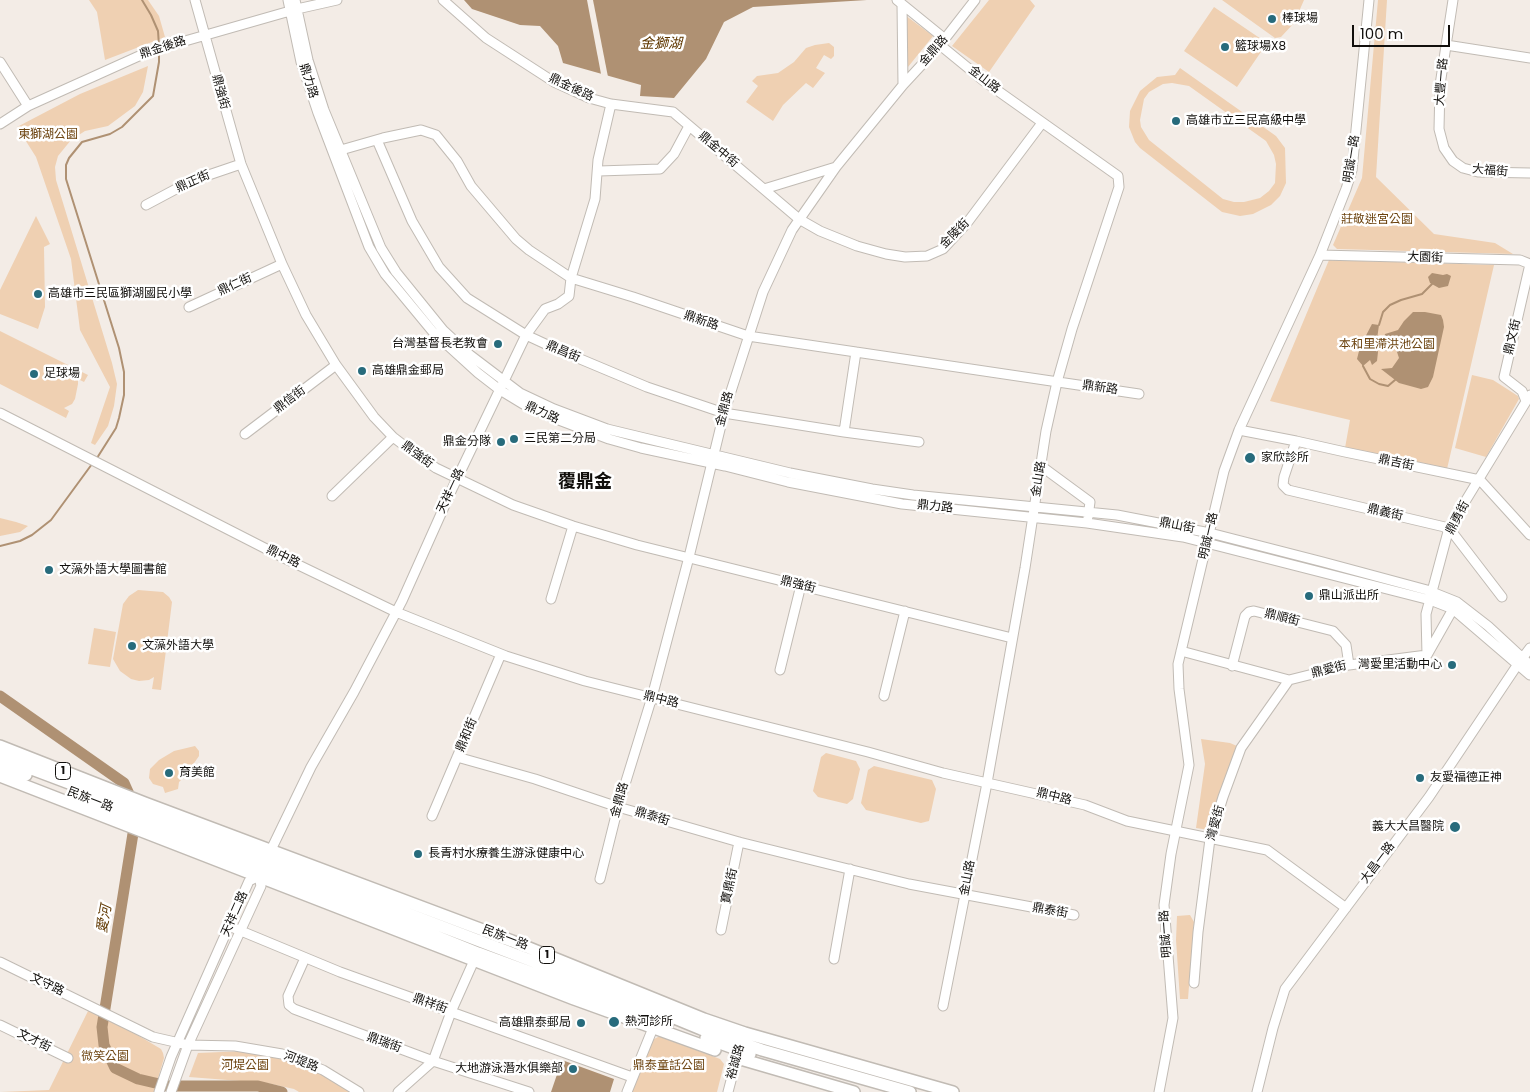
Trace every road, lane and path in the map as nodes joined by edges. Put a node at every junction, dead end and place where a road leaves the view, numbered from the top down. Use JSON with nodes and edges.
{"nodes":[{"id":1,"x":195,"y":0,"type":"edge"},
{"id":2,"x":288,"y":0,"type":"edge"},
{"id":3,"x":337,"y":0,"type":"edge"},
{"id":4,"x":442,"y":0,"type":"edge"},
{"id":5,"x":975,"y":0,"type":"edge"},
{"id":6,"x":1369,"y":0,"type":"edge"},
{"id":7,"x":1453,"y":0,"type":"edge"},
{"id":8,"x":899,"y":2,"type":"edge"},
{"id":9,"x":294,"y":7,"type":"edge"},
{"id":10,"x":205,"y":35,"type":"junction"},
{"id":11,"x":942,"y":42,"type":"junction"},
{"id":12,"x":1446,"y":45,"type":"junction"},
{"id":13,"x":1530,"y":58,"type":"edge"},
{"id":14,"x":0,"y":62,"type":"edge"},
{"id":15,"x":903,"y":85,"type":"junction"},
{"id":16,"x":610,"y":104,"type":"junction"},
{"id":17,"x":28,"y":106,"type":"junction"},
{"id":18,"x":1042,"y":123,"type":"junction"},
{"id":19,"x":0,"y":124,"type":"edge"},
{"id":20,"x":689,"y":126,"type":"junction"},
{"id":21,"x":377,"y":140,"type":"junction"},
{"id":22,"x":336,"y":151,"type":"junction"},
{"id":23,"x":1453,"y":161,"type":"joint"},
{"id":24,"x":241,"y":164,"type":"junction"},
{"id":25,"x":836,"y":167,"type":"junction"},
{"id":26,"x":598,"y":171,"type":"junction"},
{"id":27,"x":1530,"y":173,"type":"edge"},
{"id":28,"x":764,"y":189,"type":"junction"},
{"id":29,"x":146,"y":205,"type":"dead end"},
{"id":30,"x":799,"y":219,"type":"junction"},
{"id":31,"x":1320,"y":255,"type":"junction"},
{"id":32,"x":282,"y":264,"type":"junction"},
{"id":33,"x":1530,"y":264,"type":"edge"},
{"id":34,"x":571,"y":278,"type":"junction"},
{"id":35,"x":188,"y":307,"type":"dead end"},
{"id":36,"x":526,"y":335,"type":"junction"},
{"id":37,"x":748,"y":336,"type":"junction"},
{"id":38,"x":856,"y":352,"type":"junction"},
{"id":39,"x":336,"y":365,"type":"junction"},
{"id":40,"x":1057,"y":382,"type":"junction"},
{"id":41,"x":502,"y":386,"type":"junction"},
{"id":42,"x":1139,"y":394,"type":"dead end"},
{"id":43,"x":1528,"y":398,"type":"edge"},
{"id":44,"x":0,"y":413,"type":"edge"},
{"id":45,"x":724,"y":413,"type":"junction"},
{"id":46,"x":1239,"y":430,"type":"junction"},
{"id":47,"x":844,"y":432,"type":"junction"},
{"id":48,"x":245,"y":434,"type":"dead end"},
{"id":49,"x":393,"y":437,"type":"junction"},
{"id":50,"x":1296,"y":441,"type":"junction"},
{"id":51,"x":919,"y":442,"type":"dead end"},
{"id":52,"x":713,"y":459,"type":"junction"},
{"id":53,"x":1041,"y":466,"type":"junction"},
{"id":54,"x":457,"y":479,"type":"junction"},
{"id":55,"x":1480,"y":480,"type":"junction"},
{"id":56,"x":332,"y":496,"type":"dead end"},
{"id":57,"x":1034,"y":507,"type":"junction"},
{"id":58,"x":1088,"y":512,"type":"junction"},
{"id":59,"x":1033,"y":518,"type":"junction"},
{"id":60,"x":1087,"y":523,"type":"junction"},
{"id":61,"x":573,"y":526,"type":"junction"},
{"id":62,"x":1449,"y":528,"type":"junction"},
{"id":63,"x":1210,"y":533,"type":"junction"},
{"id":64,"x":1530,"y":535,"type":"edge"},
{"id":65,"x":1208,"y":543,"type":"junction"},
{"id":66,"x":689,"y":557,"type":"junction"},
{"id":67,"x":1322,"y":562,"type":"junction"},
{"id":68,"x":1320,"y":572,"type":"junction"},
{"id":69,"x":801,"y":585,"type":"junction"},
{"id":70,"x":1431,"y":596,"type":"junction"},
{"id":71,"x":1502,"y":597,"type":"dead end"},
{"id":72,"x":551,"y":599,"type":"dead end"},
{"id":73,"x":1454,"y":609,"type":"junction"},
{"id":74,"x":906,"y":611,"type":"junction"},
{"id":75,"x":396,"y":612,"type":"junction"},
{"id":76,"x":1012,"y":638,"type":"junction"},
{"id":77,"x":1530,"y":648,"type":"edge"},
{"id":78,"x":1181,"y":651,"type":"junction"},
{"id":79,"x":501,"y":654,"type":"junction"},
{"id":80,"x":1427,"y":655,"type":"junction"},
{"id":81,"x":1520,"y":661,"type":"junction"},
{"id":82,"x":1349,"y":664,"type":"junction"},
{"id":83,"x":1530,"y":665,"type":"edge"},
{"id":84,"x":1232,"y":666,"type":"junction"},
{"id":85,"x":780,"y":670,"type":"dead end"},
{"id":86,"x":1530,"y":675,"type":"edge"},
{"id":87,"x":1289,"y":680,"type":"junction"},
{"id":88,"x":884,"y":696,"type":"dead end"},
{"id":89,"x":652,"y":697,"type":"junction"},
{"id":90,"x":0,"y":746,"type":"edge"},
{"id":91,"x":0,"y":757,"type":"edge"},
{"id":92,"x":457,"y":757,"type":"junction"},
{"id":93,"x":0,"y":765,"type":"edge"},
{"id":94,"x":0,"y":776,"type":"edge"},
{"id":95,"x":987,"y":783,"type":"junction"},
{"id":96,"x":618,"y":807,"type":"junction"},
{"id":97,"x":124,"y":809,"type":"junction"},
{"id":98,"x":432,"y":816,"type":"dead end"},
{"id":99,"x":148,"y":821,"type":"junction"},
{"id":100,"x":1176,"y":832,"type":"junction"},
{"id":101,"x":1210,"y":839,"type":"junction"},
{"id":102,"x":739,"y":842,"type":"junction"},
{"id":103,"x":265,"y":862,"type":"junction"},
{"id":104,"x":850,"y":869,"type":"junction"},
{"id":105,"x":600,"y":878,"type":"dead end"},
{"id":106,"x":965,"y":896,"type":"junction"},
{"id":107,"x":1346,"y":908,"type":"junction"},
{"id":108,"x":1074,"y":915,"type":"dead end"},
{"id":109,"x":229,"y":926,"type":"junction"},
{"id":110,"x":240,"y":930,"type":"junction"},
{"id":111,"x":721,"y":930,"type":"dead end"},
{"id":112,"x":486,"y":937,"type":"junction"},
{"id":113,"x":476,"y":956,"type":"junction"},
{"id":114,"x":305,"y":958,"type":"junction"},
{"id":115,"x":834,"y":959,"type":"dead end"},
{"id":116,"x":0,"y":962,"type":"edge"},
{"id":117,"x":1194,"y":983,"type":"dead end"},
{"id":118,"x":943,"y":1006,"type":"dead end"},
{"id":119,"x":451,"y":1012,"type":"junction"},
{"id":120,"x":654,"y":1023,"type":"junction"},
{"id":121,"x":0,"y":1025,"type":"edge"},
{"id":122,"x":177,"y":1043,"type":"junction"},
{"id":123,"x":188,"y":1045,"type":"junction"},
{"id":124,"x":741,"y":1046,"type":"junction"},
{"id":125,"x":68,"y":1058,"type":"dead end"},
{"id":126,"x":433,"y":1061,"type":"junction"},
{"id":127,"x":632,"y":1077,"type":"junction"},
{"id":128,"x":159,"y":1092,"type":"edge"},
{"id":129,"x":171,"y":1092,"type":"edge"},
{"id":130,"x":359,"y":1092,"type":"edge"},
{"id":131,"x":398,"y":1092,"type":"edge"},
{"id":132,"x":529,"y":1092,"type":"edge"},
{"id":133,"x":627,"y":1092,"type":"edge"},
{"id":134,"x":728,"y":1092,"type":"edge"},
{"id":135,"x":854,"y":1092,"type":"edge"},
{"id":136,"x":882,"y":1092,"type":"edge"},
{"id":137,"x":910,"y":1092,"type":"edge"},
{"id":138,"x":953,"y":1092,"type":"edge"},
{"id":139,"x":1159,"y":1092,"type":"edge"},
{"id":140,"x":1257,"y":1092,"type":"edge"}],
"edges":[{"from":1,"to":10,"type":"street","name":"鼎強街"},
{"from":2,"to":9,"type":"street","name":"鼎力路"},
{"from":3,"to":9,"type":"street","name":"鼎金後路"},
{"from":4,"to":16,"type":"street","name":"鼎金後路"},
{"from":5,"to":11,"type":"street","name":"金鼎路"},
{"from":6,"to":31,"type":"street","name":"明誠一路"},
{"from":7,"to":12,"type":"street","name":"大豐一路"},
{"from":8,"to":11,"type":"street","name":"金山路"},
{"from":8,"to":15,"type":"street"},
{"from":9,"to":10,"type":"street","name":"鼎金後路"},
{"from":9,"to":22,"type":"street","name":"鼎力路"},
{"from":10,"to":17,"type":"street","name":"鼎金後路"},
{"from":10,"to":24,"type":"street","name":"鼎強街"},
{"from":11,"to":15,"type":"street","name":"金鼎路"},
{"from":11,"to":18,"type":"street","name":"金山路"},
{"from":12,"to":13,"type":"street"},
{"from":12,"to":23,"type":"street","name":"大豐一路"},
{"from":14,"to":17,"type":"street"},
{"from":15,"to":25,"type":"street","name":"金鼎路"},
{"from":16,"to":20,"type":"street","name":"鼎金後路"},
{"from":16,"to":26,"type":"street","name":"天祥一路"},
{"from":17,"to":19,"type":"street","name":"鼎金後路"},
{"from":18,"to":30,"type":"street","name":"金陵街"},
{"from":18,"to":40,"type":"street","name":"金山路"},
{"from":20,"to":26,"type":"street","name":"鼎金中街"},
{"from":20,"to":28,"type":"street","name":"鼎金中街"},
{"from":21,"to":22,"type":"street","name":"鼎新路"},
{"from":21,"to":34,"type":"street","name":"鼎新路"},
{"from":21,"to":36,"type":"street","name":"鼎昌街"},
{"from":22,"to":41,"type":"street","name":"鼎力路"},
{"from":23,"to":27,"type":"street","name":"大福街"},
{"from":24,"to":29,"type":"street","name":"鼎正街"},
{"from":24,"to":32,"type":"street","name":"鼎強街"},
{"from":25,"to":28,"type":"street"},
{"from":25,"to":30,"type":"street","name":"金鼎路"},
{"from":26,"to":34,"type":"street","name":"天祥一路"},
{"from":28,"to":30,"type":"street","name":"鼎金中街"},
{"from":30,"to":37,"type":"street","name":"金鼎路"},
{"from":31,"to":33,"type":"street","name":"大園街"},
{"from":31,"to":46,"type":"street","name":"明誠一路"},
{"from":32,"to":35,"type":"street","name":"鼎仁街"},
{"from":32,"to":39,"type":"street","name":"鼎強街"},
{"from":33,"to":43,"type":"street","name":"鼎文街"},
{"from":34,"to":36,"type":"street","name":"天祥一路"},
{"from":34,"to":37,"type":"street","name":"鼎新路"},
{"from":36,"to":41,"type":"street","name":"天祥一路"},
{"from":36,"to":45,"type":"street","name":"鼎昌街"},
{"from":37,"to":38,"type":"street","name":"鼎新路"},
{"from":37,"to":45,"type":"street","name":"金鼎路"},
{"from":38,"to":40,"type":"street","name":"鼎新路"},
{"from":38,"to":47,"type":"street"},
{"from":39,"to":48,"type":"street","name":"鼎信街"},
{"from":39,"to":49,"type":"street","name":"鼎強街"},
{"from":40,"to":42,"type":"street","name":"鼎新路"},
{"from":40,"to":53,"type":"street","name":"金山路"},
{"from":41,"to":52,"type":"street","name":"鼎力路"},
{"from":41,"to":54,"type":"street","name":"天祥一路"},
{"from":43,"to":55,"type":"street","name":"鼎勇街"},
{"from":44,"to":75,"type":"street","name":"鼎中路"},
{"from":45,"to":47,"type":"street","name":"鼎昌街"},
{"from":45,"to":52,"type":"street","name":"金鼎路"},
{"from":46,"to":50,"type":"street","name":"鼎吉街"},
{"from":46,"to":63,"type":"street","name":"明誠一路"},
{"from":47,"to":51,"type":"street","name":"鼎昌街"},
{"from":49,"to":54,"type":"street","name":"鼎強街"},
{"from":49,"to":56,"type":"street"},
{"from":50,"to":55,"type":"street","name":"鼎吉街"},
{"from":50,"to":62,"type":"street","name":"鼎義街"},
{"from":52,"to":57,"type":"street","name":"鼎力路"},
{"from":52,"to":59,"type":"street","name":"鼎力路"},
{"from":52,"to":66,"type":"street","name":"金鼎路"},
{"from":53,"to":57,"type":"street","name":"金山路"},
{"from":53,"to":58,"type":"street"},
{"from":54,"to":61,"type":"street","name":"鼎強街"},
{"from":54,"to":75,"type":"street","name":"天祥一路"},
{"from":55,"to":62,"type":"street","name":"鼎勇街"},
{"from":55,"to":64,"type":"street"},
{"from":57,"to":58,"type":"street","name":"鼎山街"},
{"from":57,"to":59,"type":"street","name":"金山路"},
{"from":58,"to":60,"type":"street"},
{"from":58,"to":63,"type":"street","name":"鼎山街"},
{"from":59,"to":60,"type":"street","name":"鼎山街"},
{"from":59,"to":76,"type":"street","name":"金山路"},
{"from":60,"to":65,"type":"street","name":"鼎山街"},
{"from":61,"to":66,"type":"street","name":"鼎強街"},
{"from":61,"to":72,"type":"street"},
{"from":62,"to":70,"type":"street","name":"鼎勇街"},
{"from":62,"to":71,"type":"street"},
{"from":63,"to":65,"type":"street","name":"明誠一路"},
{"from":63,"to":67,"type":"street","name":"鼎山街"},
{"from":65,"to":68,"type":"street","name":"鼎山街"},
{"from":65,"to":78,"type":"street","name":"明誠一路"},
{"from":66,"to":69,"type":"street","name":"鼎強街"},
{"from":66,"to":89,"type":"street","name":"金鼎路"},
{"from":67,"to":68,"type":"street"},
{"from":67,"to":70,"type":"street","name":"鼎山街"},
{"from":68,"to":70,"type":"street","name":"鼎山街"},
{"from":69,"to":74,"type":"street","name":"鼎強街"},
{"from":69,"to":85,"type":"street"},
{"from":70,"to":73,"type":"street","name":"鼎山街"},
{"from":70,"to":80,"type":"street","name":"鼎勇街"},
{"from":70,"to":81,"type":"street","name":"鼎山街"},
{"from":73,"to":80,"type":"street"},
{"from":73,"to":81,"type":"street","name":"鼎山街"},
{"from":74,"to":76,"type":"street","name":"鼎強街"},
{"from":74,"to":88,"type":"street"},
{"from":75,"to":79,"type":"street","name":"鼎中路"},
{"from":75,"to":103,"type":"street","name":"天祥一路"},
{"from":76,"to":95,"type":"street","name":"金山路"},
{"from":77,"to":81,"type":"street","name":"大昌一路"},
{"from":78,"to":84,"type":"street","name":"鼎愛街"},
{"from":78,"to":100,"type":"street","name":"明誠一路"},
{"from":79,"to":89,"type":"street","name":"鼎中路"},
{"from":79,"to":92,"type":"street","name":"鼎和街"},
{"from":80,"to":82,"type":"street","name":"鼎愛街"},
{"from":81,"to":83,"type":"street","name":"鼎山街"},
{"from":81,"to":86,"type":"street","name":"鼎山街"},
{"from":81,"to":107,"type":"street","name":"大昌一路"},
{"from":82,"to":84,"type":"street","name":"鼎順街"},
{"from":82,"to":87,"type":"street","name":"鼎愛街"},
{"from":84,"to":87,"type":"street","name":"鼎愛街"},
{"from":87,"to":101,"type":"street","name":"灣愛街"},
{"from":89,"to":95,"type":"street","name":"鼎中路"},
{"from":89,"to":96,"type":"street","name":"金鼎路"},
{"from":90,"to":97,"type":"main road","name":"民族一路","number":"1"},
{"from":91,"to":97,"type":"main road","name":"民族一路","number":"1"},
{"from":92,"to":96,"type":"street","name":"鼎泰街"},
{"from":92,"to":98,"type":"street","name":"鼎和街"},
{"from":93,"to":97,"type":"main road","name":"民族一路","number":"1"},
{"from":94,"to":97,"type":"main road","name":"民族一路","number":"1"},
{"from":95,"to":100,"type":"street","name":"鼎中路"},
{"from":95,"to":106,"type":"street","name":"金山路"},
{"from":96,"to":102,"type":"street","name":"鼎泰街"},
{"from":96,"to":105,"type":"street","name":"金鼎路"},
{"from":97,"to":99,"type":"main road","number":"1"},
{"from":97,"to":99,"type":"main road","number":"1"},
{"from":99,"to":103,"type":"main road","name":"民族一路","number":"1"},
{"from":99,"to":103,"type":"main road","name":"民族一路","number":"1"},
{"from":100,"to":101,"type":"street","name":"鼎中路"},
{"from":100,"to":139,"type":"street","name":"明誠一路"},
{"from":101,"to":107,"type":"street","name":"鼎中路"},
{"from":101,"to":117,"type":"street","name":"灣愛街"},
{"from":102,"to":104,"type":"street","name":"鼎泰街"},
{"from":102,"to":111,"type":"street","name":"寶鼎街"},
{"from":103,"to":109,"type":"street","name":"天祥二路"},
{"from":103,"to":110,"type":"street","name":"天祥二路"},
{"from":103,"to":112,"type":"main road","name":"民族一路","number":"1"},
{"from":103,"to":113,"type":"main road","name":"民族一路","number":"1"},
{"from":104,"to":106,"type":"street","name":"鼎泰街"},
{"from":104,"to":115,"type":"street"},
{"from":106,"to":108,"type":"street","name":"鼎泰街"},
{"from":106,"to":118,"type":"street","name":"金山路"},
{"from":107,"to":140,"type":"street","name":"大昌一路"},
{"from":109,"to":110,"type":"street","name":"鼎祥街"},
{"from":109,"to":122,"type":"street","name":"天祥二路"},
{"from":110,"to":114,"type":"street","name":"鼎祥街"},
{"from":110,"to":123,"type":"street","name":"天祥二路"},
{"from":112,"to":113,"type":"street"},
{"from":112,"to":124,"type":"main road","name":"民族一路","number":"1"},
{"from":113,"to":119,"type":"street"},
{"from":113,"to":120,"type":"main road","name":"民族一路","number":"1"},
{"from":114,"to":119,"type":"street","name":"鼎祥街"},
{"from":114,"to":126,"type":"street","name":"鼎瑞街"},
{"from":116,"to":122,"type":"street","name":"文守路"},
{"from":119,"to":126,"type":"street"},
{"from":119,"to":127,"type":"street","name":"鼎祥街"},
{"from":120,"to":124,"type":"main road","name":"民族一路","number":"1"},
{"from":120,"to":127,"type":"street"},
{"from":121,"to":125,"type":"street","name":"文才街"},
{"from":122,"to":123,"type":"street","name":"河堤路"},
{"from":122,"to":128,"type":"street","name":"天祥二路"},
{"from":123,"to":129,"type":"street","name":"天祥二路"},
{"from":123,"to":130,"type":"street","name":"河堤路"},
{"from":124,"to":134,"type":"street","name":"裕誠路"},
{"from":124,"to":135,"type":"main road","name":"民族一路","number":"1"},
{"from":124,"to":136,"type":"main road","name":"民族一路","number":"1"},
{"from":124,"to":137,"type":"main road","name":"民族一路","number":"1"},
{"from":124,"to":138,"type":"main road","name":"民族一路","number":"1"},
{"from":126,"to":131,"type":"street"},
{"from":126,"to":132,"type":"street","name":"鼎瑞街"},
{"from":127,"to":133,"type":"street"}]}
